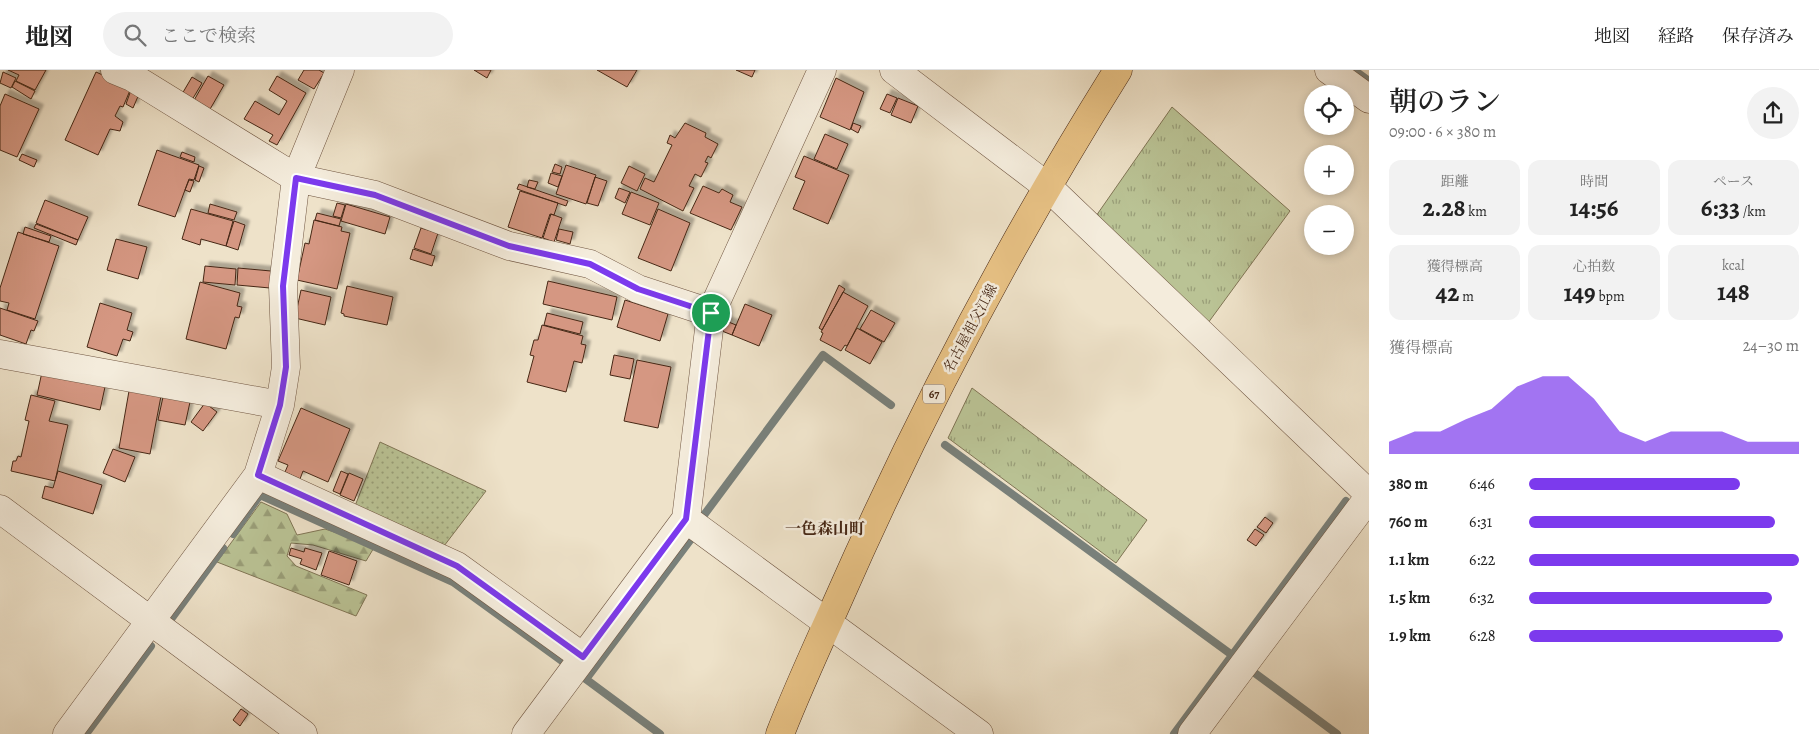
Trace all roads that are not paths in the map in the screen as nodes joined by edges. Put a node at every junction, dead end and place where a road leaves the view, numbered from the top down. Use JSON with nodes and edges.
{"nodes":[{"id":1,"x":115,"y":70,"type":"edge"},
{"id":2,"x":340,"y":70,"type":"edge"},
{"id":3,"x":822,"y":70,"type":"edge"},
{"id":4,"x":894,"y":70,"type":"edge"},
{"id":5,"x":1118,"y":70,"type":"edge"},
{"id":6,"x":1329,"y":70,"type":"edge"},
{"id":7,"x":1369,"y":99,"type":"edge"},
{"id":8,"x":296,"y":178,"type":"junction"},
{"id":9,"x":1048,"y":187,"type":"junction"},
{"id":10,"x":711,"y":313,"type":"junction"},
{"id":11,"x":0,"y":354,"type":"edge"},
{"id":12,"x":280,"y":405,"type":"junction"},
{"id":13,"x":258,"y":475,"type":"junction"},
{"id":14,"x":1369,"y":495,"type":"edge"},
{"id":15,"x":0,"y":509,"type":"edge"},
{"id":16,"x":686,"y":519,"type":"junction"},
{"id":17,"x":150,"y":621,"type":"junction"},
{"id":18,"x":828,"y":623,"type":"junction"},
{"id":19,"x":583,"y":657,"type":"junction"},
{"id":20,"x":67,"y":734,"type":"edge"},
{"id":21,"x":303,"y":734,"type":"edge"},
{"id":22,"x":526,"y":734,"type":"edge"},
{"id":23,"x":780,"y":734,"type":"edge"},
{"id":24,"x":979,"y":734,"type":"edge"},
{"id":25,"x":1192,"y":734,"type":"edge"}],
"edges":[{"from":1,"to":8,"type":"street"},
{"from":2,"to":8,"type":"street"},
{"from":3,"to":10,"type":"street"},
{"from":4,"to":9,"type":"street"},
{"from":5,"to":9,"type":"main road","name":"名古屋祖父江線","number":"67"},
{"from":6,"to":7,"type":"street"},
{"from":8,"to":10,"type":"street"},
{"from":8,"to":12,"type":"street"},
{"from":9,"to":14,"type":"street"},
{"from":9,"to":18,"type":"main road","name":"名古屋祖父江線","number":"67"},
{"from":10,"to":16,"type":"street"},
{"from":11,"to":12,"type":"street"},
{"from":12,"to":13,"type":"street"},
{"from":13,"to":17,"type":"street"},
{"from":13,"to":19,"type":"street"},
{"from":14,"to":25,"type":"street"},
{"from":15,"to":17,"type":"street"},
{"from":16,"to":18,"type":"street"},
{"from":16,"to":19,"type":"street"},
{"from":17,"to":20,"type":"street"},
{"from":17,"to":21,"type":"street"},
{"from":18,"to":23,"type":"main road","name":"名古屋祖父江線","number":"67"},
{"from":18,"to":24,"type":"street"},
{"from":19,"to":22,"type":"street"}]}
